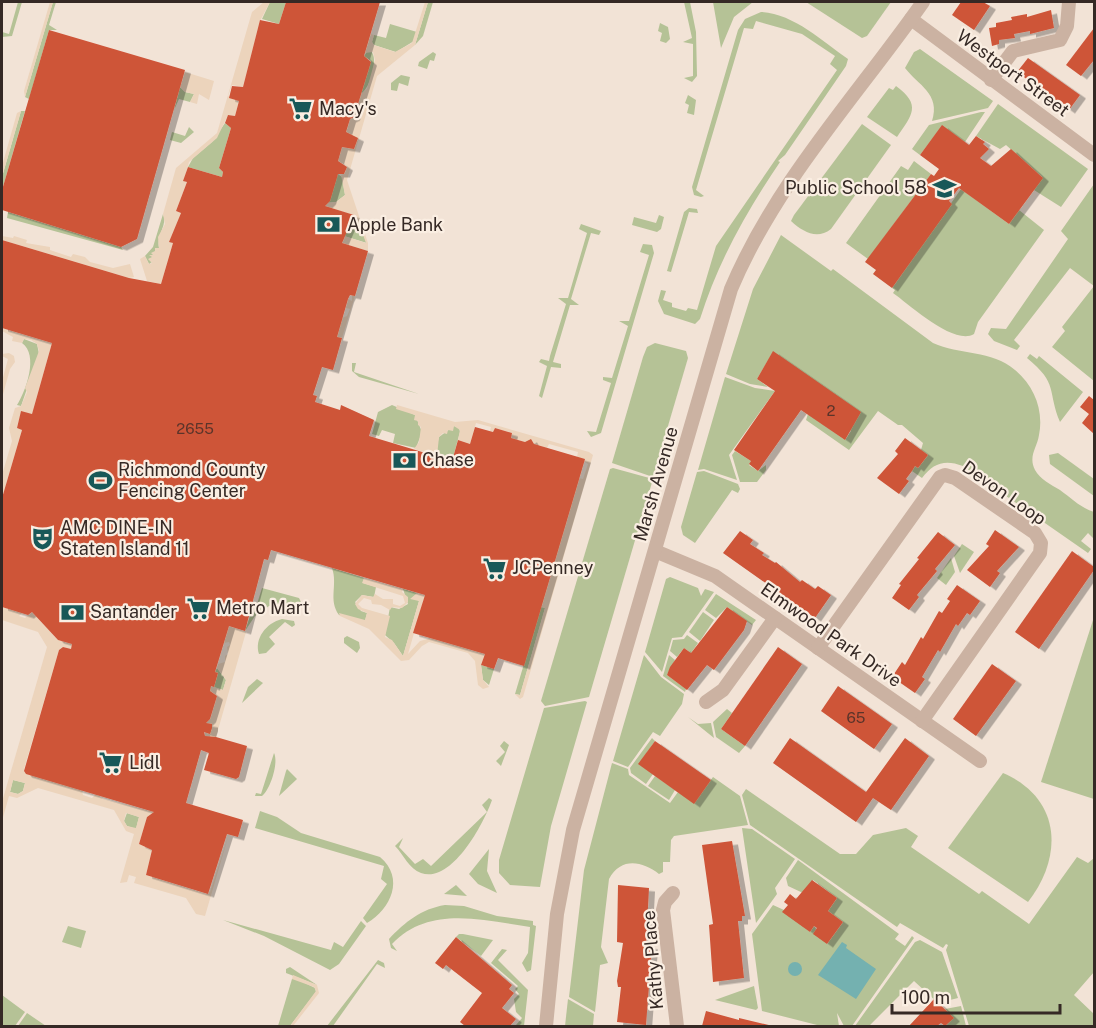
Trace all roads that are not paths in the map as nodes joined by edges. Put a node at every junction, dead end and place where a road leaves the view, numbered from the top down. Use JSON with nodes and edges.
{"nodes":[{"id":1,"x":923,"y":2,"type":"edge"},
{"id":2,"x":1070,"y":2,"type":"edge"},
{"id":3,"x":910,"y":19,"type":"junction"},
{"id":4,"x":991,"y":80,"type":"junction"},
{"id":5,"x":1095,"y":155,"type":"edge"},
{"id":6,"x":655,"y":551,"type":"junction"},
{"id":7,"x":775,"y":618,"type":"junction"},
{"id":8,"x":818,"y":648,"type":"junction"},
{"id":9,"x":705,"y":702,"type":"dead end"},
{"id":10,"x":922,"y":722,"type":"junction"},
{"id":11,"x":980,"y":761,"type":"dead end"},
{"id":12,"x":673,"y":893,"type":"dead end"},
{"id":13,"x":546,"y":1026,"type":"edge"},
{"id":14,"x":677,"y":1026,"type":"edge"}],
"edges":[{"from":1,"to":3,"type":"street","name":"Marsh Avenue"},
{"from":2,"to":4,"type":"street"},
{"from":3,"to":4,"type":"street","name":"Westport Street"},
{"from":3,"to":6,"type":"street","name":"Marsh Avenue"},
{"from":4,"to":5,"type":"street","name":"Westport Street"},
{"from":6,"to":7,"type":"street","name":"Elmwood Park Drive"},
{"from":6,"to":13,"type":"street","name":"Marsh Avenue"},
{"from":7,"to":8,"type":"street","name":"Elmwood Park Drive"},
{"from":7,"to":9,"type":"street"},
{"from":8,"to":10,"type":"street","name":"Elmwood Park Drive"},
{"from":8,"to":10,"type":"street","name":"Devon Loop"},
{"from":10,"to":11,"type":"street","name":"Elmwood Park Drive"},
{"from":12,"to":14,"type":"street","name":"Kathy Place"}]}
